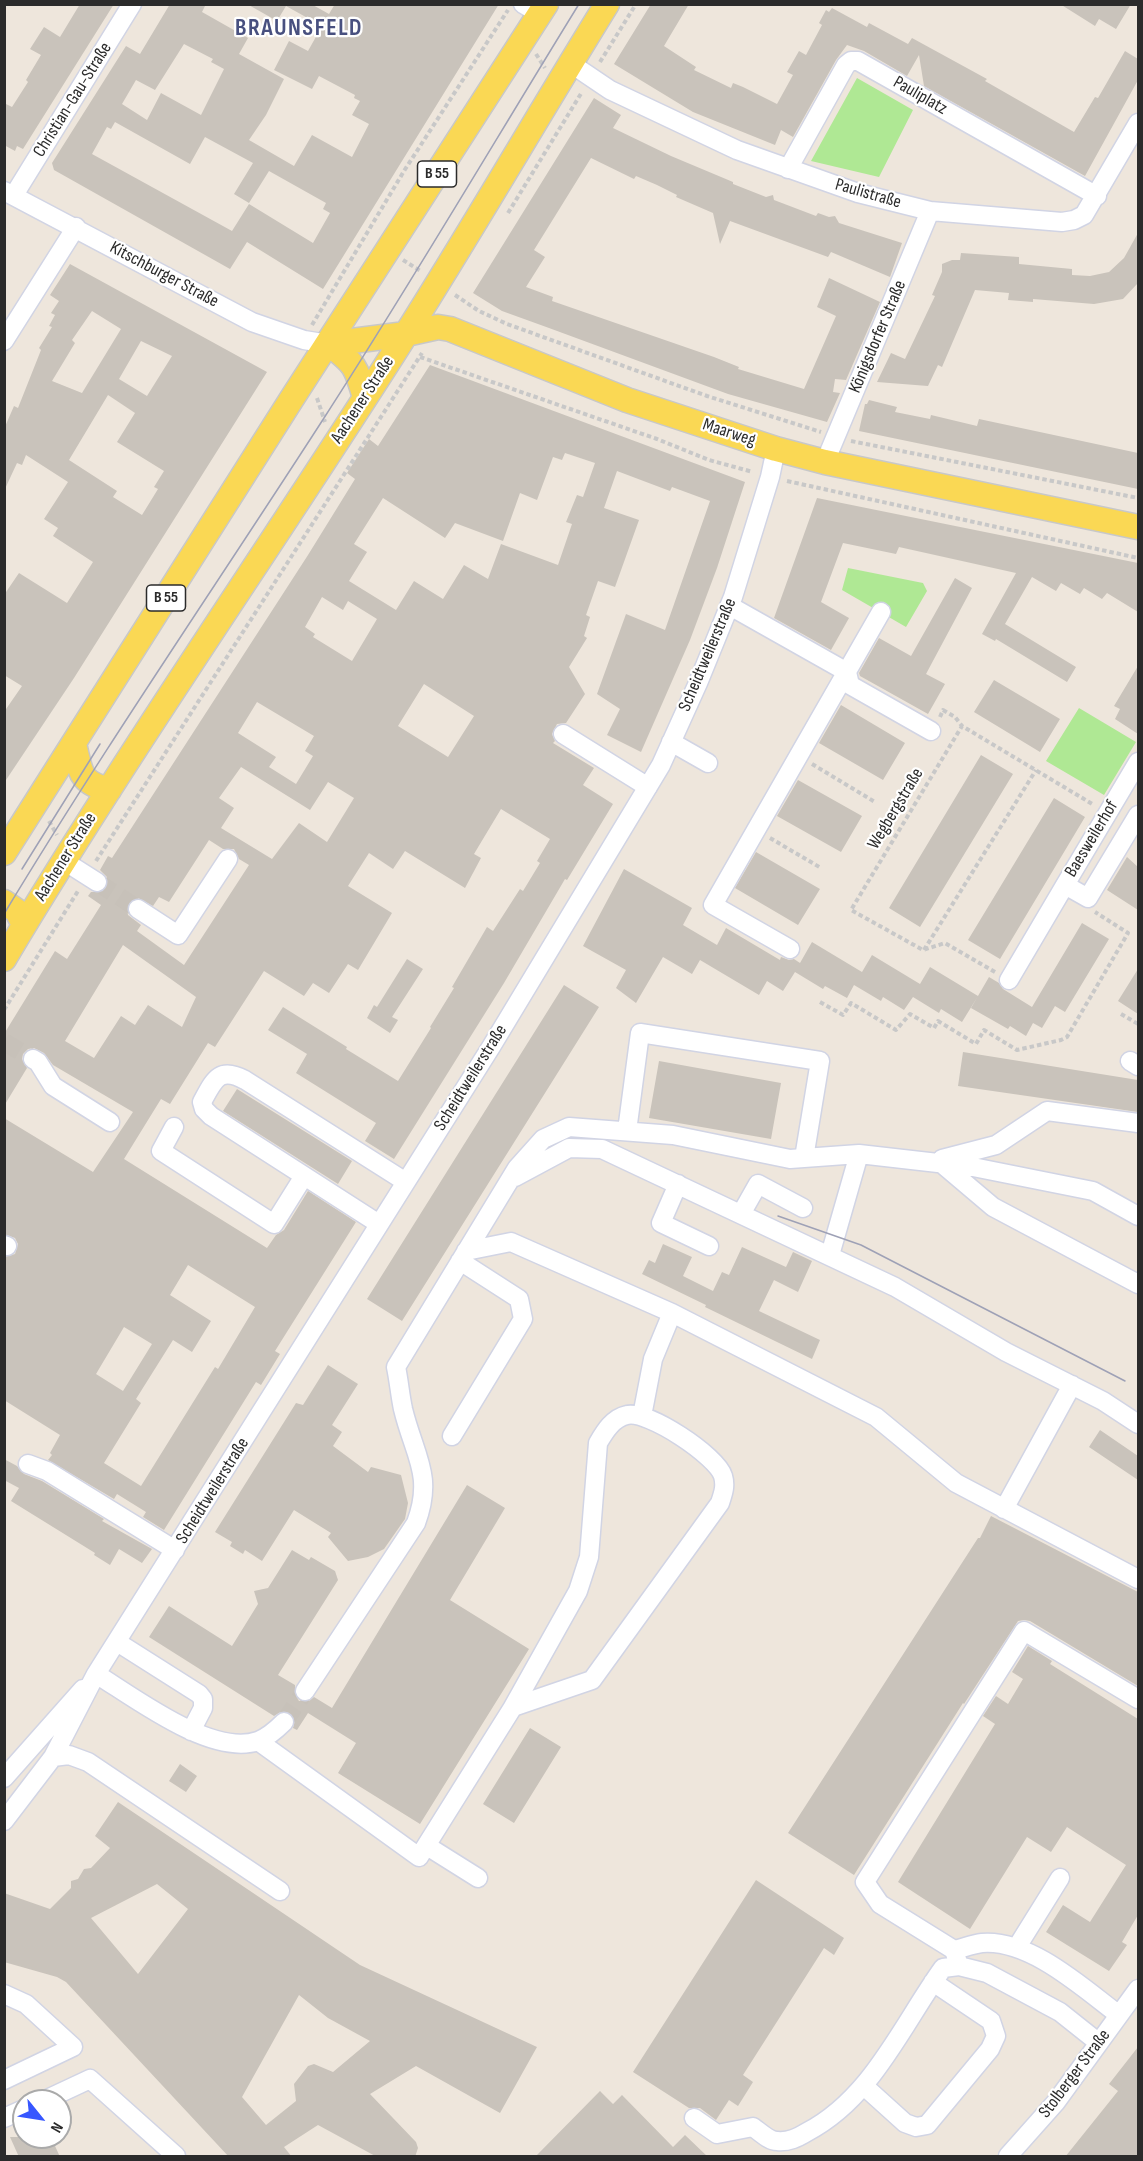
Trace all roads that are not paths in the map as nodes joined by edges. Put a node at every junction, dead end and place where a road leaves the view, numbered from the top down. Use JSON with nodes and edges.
{"nodes":[{"id":1,"x":132,"y":4,"type":"edge"},
{"id":2,"x":607,"y":4,"type":"edge"},
{"id":3,"x":536,"y":8,"type":"edge"},
{"id":4,"x":567,"y":68,"type":"junction"},
{"id":5,"x":1138,"y":127,"type":"edge"},
{"id":6,"x":788,"y":169,"type":"junction"},
{"id":7,"x":9,"y":193,"type":"edge"},
{"id":8,"x":1097,"y":196,"type":"junction"},
{"id":9,"x":930,"y":211,"type":"junction"},
{"id":10,"x":76,"y":227,"type":"junction"},
{"id":11,"x":406,"y":334,"type":"junction"},
{"id":12,"x":4,"y":341,"type":"edge"},
{"id":13,"x":329,"y":344,"type":"junction"},
{"id":14,"x":365,"y":398,"type":"junction"},
{"id":15,"x":776,"y":449,"type":"junction"},
{"id":16,"x":825,"y":462,"type":"junction"},
{"id":17,"x":1138,"y":527,"type":"edge"},
{"id":18,"x":730,"y":606,"type":"junction"},
{"id":19,"x":880,"y":612,"type":"dead end"},
{"id":20,"x":847,"y":672,"type":"junction"},
{"id":21,"x":931,"y":731,"type":"dead end"},
{"id":22,"x":563,"y":734,"type":"dead end"},
{"id":23,"x":671,"y":742,"type":"junction"},
{"id":24,"x":74,"y":744,"type":"junction"},
{"id":25,"x":1138,"y":762,"type":"edge"},
{"id":26,"x":708,"y":763,"type":"dead end"},
{"id":27,"x":648,"y":787,"type":"junction"},
{"id":28,"x":109,"y":790,"type":"junction"},
{"id":29,"x":1138,"y":815,"type":"edge"},
{"id":30,"x":5,"y":851,"type":"edge"},
{"id":31,"x":228,"y":859,"type":"dead end"},
{"id":32,"x":64,"y":861,"type":"junction"},
{"id":33,"x":92,"y":879,"type":"tunnel mouth"},
{"id":34,"x":1065,"y":885,"type":"junction"},
{"id":35,"x":4,"y":902,"type":"edge"},
{"id":36,"x":138,"y":909,"type":"tunnel mouth"},
{"id":37,"x":24,"y":925,"type":"junction"},
{"id":38,"x":790,"y":949,"type":"dead end"},
{"id":39,"x":4,"y":959,"type":"edge"},
{"id":40,"x":1008,"y":980,"type":"road end"},
{"id":41,"x":33,"y":1059,"type":"tunnel mouth"},
{"id":42,"x":110,"y":1122,"type":"dead end"},
{"id":43,"x":1138,"y":1123,"type":"edge"},
{"id":44,"x":174,"y":1127,"type":"dead end"},
{"id":45,"x":627,"y":1131,"type":"junction"},
{"id":46,"x":859,"y":1154,"type":"junction"},
{"id":47,"x":804,"y":1158,"type":"junction"},
{"id":48,"x":935,"y":1163,"type":"junction"},
{"id":49,"x":304,"y":1176,"type":"junction"},
{"id":50,"x":510,"y":1180,"type":"junction"},
{"id":51,"x":406,"y":1182,"type":"junction"},
{"id":52,"x":678,"y":1184,"type":"junction"},
{"id":53,"x":803,"y":1208,"type":"dead end"},
{"id":54,"x":741,"y":1214,"type":"junction"},
{"id":55,"x":1138,"y":1216,"type":"edge"},
{"id":56,"x":379,"y":1224,"type":"junction"},
{"id":57,"x":709,"y":1246,"type":"dead end"},
{"id":58,"x":830,"y":1255,"type":"junction"},
{"id":59,"x":463,"y":1256,"type":"junction"},
{"id":60,"x":1138,"y":1284,"type":"edge"},
{"id":61,"x":672,"y":1313,"type":"junction"},
{"id":62,"x":1072,"y":1385,"type":"junction"},
{"id":63,"x":642,"y":1416,"type":"junction"},
{"id":64,"x":1138,"y":1424,"type":"edge"},
{"id":65,"x":452,"y":1436,"type":"dead end"},
{"id":66,"x":28,"y":1464,"type":"dead end"},
{"id":67,"x":1004,"y":1509,"type":"junction"},
{"id":68,"x":176,"y":1550,"type":"junction"},
{"id":69,"x":1138,"y":1579,"type":"edge"},
{"id":70,"x":117,"y":1642,"type":"junction"},
{"id":71,"x":96,"y":1674,"type":"junction"},
{"id":72,"x":305,"y":1691,"type":"tunnel mouth"},
{"id":73,"x":1138,"y":1699,"type":"edge"},
{"id":74,"x":513,"y":1707,"type":"junction"},
{"id":75,"x":284,"y":1722,"type":"tunnel mouth"},
{"id":76,"x":191,"y":1731,"type":"junction"},
{"id":77,"x":258,"y":1741,"type":"junction"},
{"id":78,"x":53,"y":1757,"type":"junction"},
{"id":79,"x":4,"y":1778,"type":"edge"},
{"id":80,"x":4,"y":1821,"type":"edge"},
{"id":81,"x":427,"y":1846,"type":"junction"},
{"id":82,"x":478,"y":1878,"type":"dead end"},
{"id":83,"x":1060,"y":1878,"type":"dead end"},
{"id":84,"x":280,"y":1891,"type":"dead end"},
{"id":85,"x":1017,"y":1947,"type":"junction"},
{"id":86,"x":957,"y":1958,"type":"junction"},
{"id":87,"x":933,"y":1982,"type":"junction"},
{"id":88,"x":1138,"y":1989,"type":"edge"},
{"id":89,"x":4,"y":1994,"type":"edge"},
{"id":90,"x":1119,"y":2015,"type":"junction"},
{"id":91,"x":1099,"y":2043,"type":"junction"},
{"id":92,"x":4,"y":2080,"type":"edge"},
{"id":93,"x":864,"y":2086,"type":"junction"},
{"id":94,"x":69,"y":2089,"type":"edge"},
{"id":95,"x":694,"y":2118,"type":"dead end"},
{"id":96,"x":1019,"y":2153,"type":"edge"},
{"id":97,"x":176,"y":2157,"type":"edge"}],
"edges":[{"from":1,"to":7,"type":"street","name":"Christian-Gau-Straße"},
{"from":2,"to":4,"type":"main road","name":"Aachener Straße"},
{"from":3,"to":13,"type":"main road","number":"B 55"},
{"from":4,"to":6,"type":"street","name":"Paulistraße"},
{"from":4,"to":11,"type":"main road","name":"Aachener Straße"},
{"from":5,"to":8,"type":"street","name":"Paulistraße"},
{"from":6,"to":8,"type":"street","name":"Pauliplatz"},
{"from":6,"to":9,"type":"street","name":"Paulistraße"},
{"from":7,"to":10,"type":"street","name":"Kitschburger Straße"},
{"from":8,"to":9,"type":"street","name":"Paulistraße"},
{"from":9,"to":16,"type":"street","name":"Königsdorfer Straße"},
{"from":10,"to":12,"type":"street"},
{"from":10,"to":13,"type":"street","name":"Kitschburger Straße"},
{"from":11,"to":13,"type":"main road","name":"Maarweg"},
{"from":11,"to":14,"type":"main road","name":"Aachener Straße"},
{"from":11,"to":15,"type":"main road","name":"Maarweg"},
{"from":13,"to":14,"type":"main road"},
{"from":13,"to":24,"type":"main road","number":"B 55"},
{"from":14,"to":28,"type":"main road","name":"Aachener Straße"},
{"from":15,"to":16,"type":"main road","name":"Maarweg"},
{"from":15,"to":18,"type":"street","name":"Scheidtweilerstraße"},
{"from":16,"to":17,"type":"main road","name":"Maarweg"},
{"from":18,"to":20,"type":"street"},
{"from":18,"to":23,"type":"street","name":"Scheidtweilerstraße"},
{"from":19,"to":20,"type":"street"},
{"from":20,"to":21,"type":"street"},
{"from":20,"to":38,"type":"street"},
{"from":22,"to":27,"type":"street"},
{"from":23,"to":26,"type":"street"},
{"from":23,"to":27,"type":"street","name":"Scheidtweilerstraße"},
{"from":24,"to":28,"type":"main road","name":"Aachener Straße"},
{"from":24,"to":30,"type":"main road","number":"B 55"},
{"from":25,"to":34,"type":"street","name":"Baesweilerhof"},
{"from":27,"to":51,"type":"street","name":"Scheidtweilerstraße"},
{"from":28,"to":32,"type":"main road","name":"Aachener Straße"},
{"from":29,"to":34,"type":"street","name":"Baesweilerhof"},
{"from":31,"to":36,"type":"street"},
{"from":32,"to":33,"type":"street"},
{"from":32,"to":37,"type":"main road","name":"Aachener Straße"},
{"from":34,"to":40,"type":"street","name":"Baesweilerhof"},
{"from":35,"to":37,"type":"main road","name":"Aachener Straße"},
{"from":37,"to":39,"type":"main road","name":"Aachener Straße"},
{"from":41,"to":42,"type":"street"},
{"from":43,"to":48,"type":"street"},
{"from":44,"to":49,"type":"street"},
{"from":45,"to":47,"type":"street"},
{"from":45,"to":47,"type":"street"},
{"from":45,"to":50,"type":"street"},
{"from":46,"to":47,"type":"street"},
{"from":46,"to":48,"type":"street"},
{"from":46,"to":58,"type":"street"},
{"from":48,"to":55,"type":"street"},
{"from":48,"to":60,"type":"street"},
{"from":49,"to":51,"type":"street"},
{"from":49,"to":56,"type":"street"},
{"from":50,"to":52,"type":"street"},
{"from":50,"to":59,"type":"street"},
{"from":51,"to":56,"type":"street","name":"Scheidtweilerstraße"},
{"from":52,"to":54,"type":"street"},
{"from":52,"to":57,"type":"street"},
{"from":53,"to":54,"type":"street"},
{"from":54,"to":58,"type":"street"},
{"from":56,"to":68,"type":"street","name":"Scheidtweilerstraße"},
{"from":58,"to":62,"type":"street"},
{"from":59,"to":61,"type":"street"},
{"from":59,"to":65,"type":"street"},
{"from":59,"to":72,"type":"street"},
{"from":61,"to":63,"type":"street"},
{"from":61,"to":67,"type":"street"},
{"from":62,"to":64,"type":"street"},
{"from":62,"to":67,"type":"street"},
{"from":63,"to":74,"type":"street"},
{"from":63,"to":74,"type":"street"},
{"from":66,"to":68,"type":"street"},
{"from":67,"to":69,"type":"street"},
{"from":68,"to":70,"type":"street","name":"Scheidtweilerstraße"},
{"from":70,"to":71,"type":"street","name":"Scheidtweilerstraße"},
{"from":70,"to":76,"type":"street"},
{"from":71,"to":76,"type":"street"},
{"from":71,"to":78,"type":"street","name":"Scheidtweilerstraße"},
{"from":71,"to":79,"type":"street","name":"Scheidtweilerstraße"},
{"from":73,"to":86,"type":"street"},
{"from":74,"to":81,"type":"street"},
{"from":75,"to":77,"type":"street"},
{"from":76,"to":77,"type":"street"},
{"from":77,"to":81,"type":"street"},
{"from":78,"to":80,"type":"street","name":"Scheidtweilerstraße"},
{"from":78,"to":84,"type":"street"},
{"from":81,"to":82,"type":"street"},
{"from":83,"to":85,"type":"street"},
{"from":85,"to":86,"type":"street"},
{"from":85,"to":90,"type":"street"},
{"from":86,"to":87,"type":"street"},
{"from":86,"to":91,"type":"street"},
{"from":87,"to":93,"type":"street"},
{"from":87,"to":93,"type":"street"},
{"from":88,"to":90,"type":"street","name":"Stolberger Straße"},
{"from":89,"to":92,"type":"street"},
{"from":90,"to":91,"type":"street","name":"Stolberger Straße"},
{"from":91,"to":96,"type":"street","name":"Stolberger Straße"},
{"from":93,"to":95,"type":"street"},
{"from":94,"to":97,"type":"street"}]}
